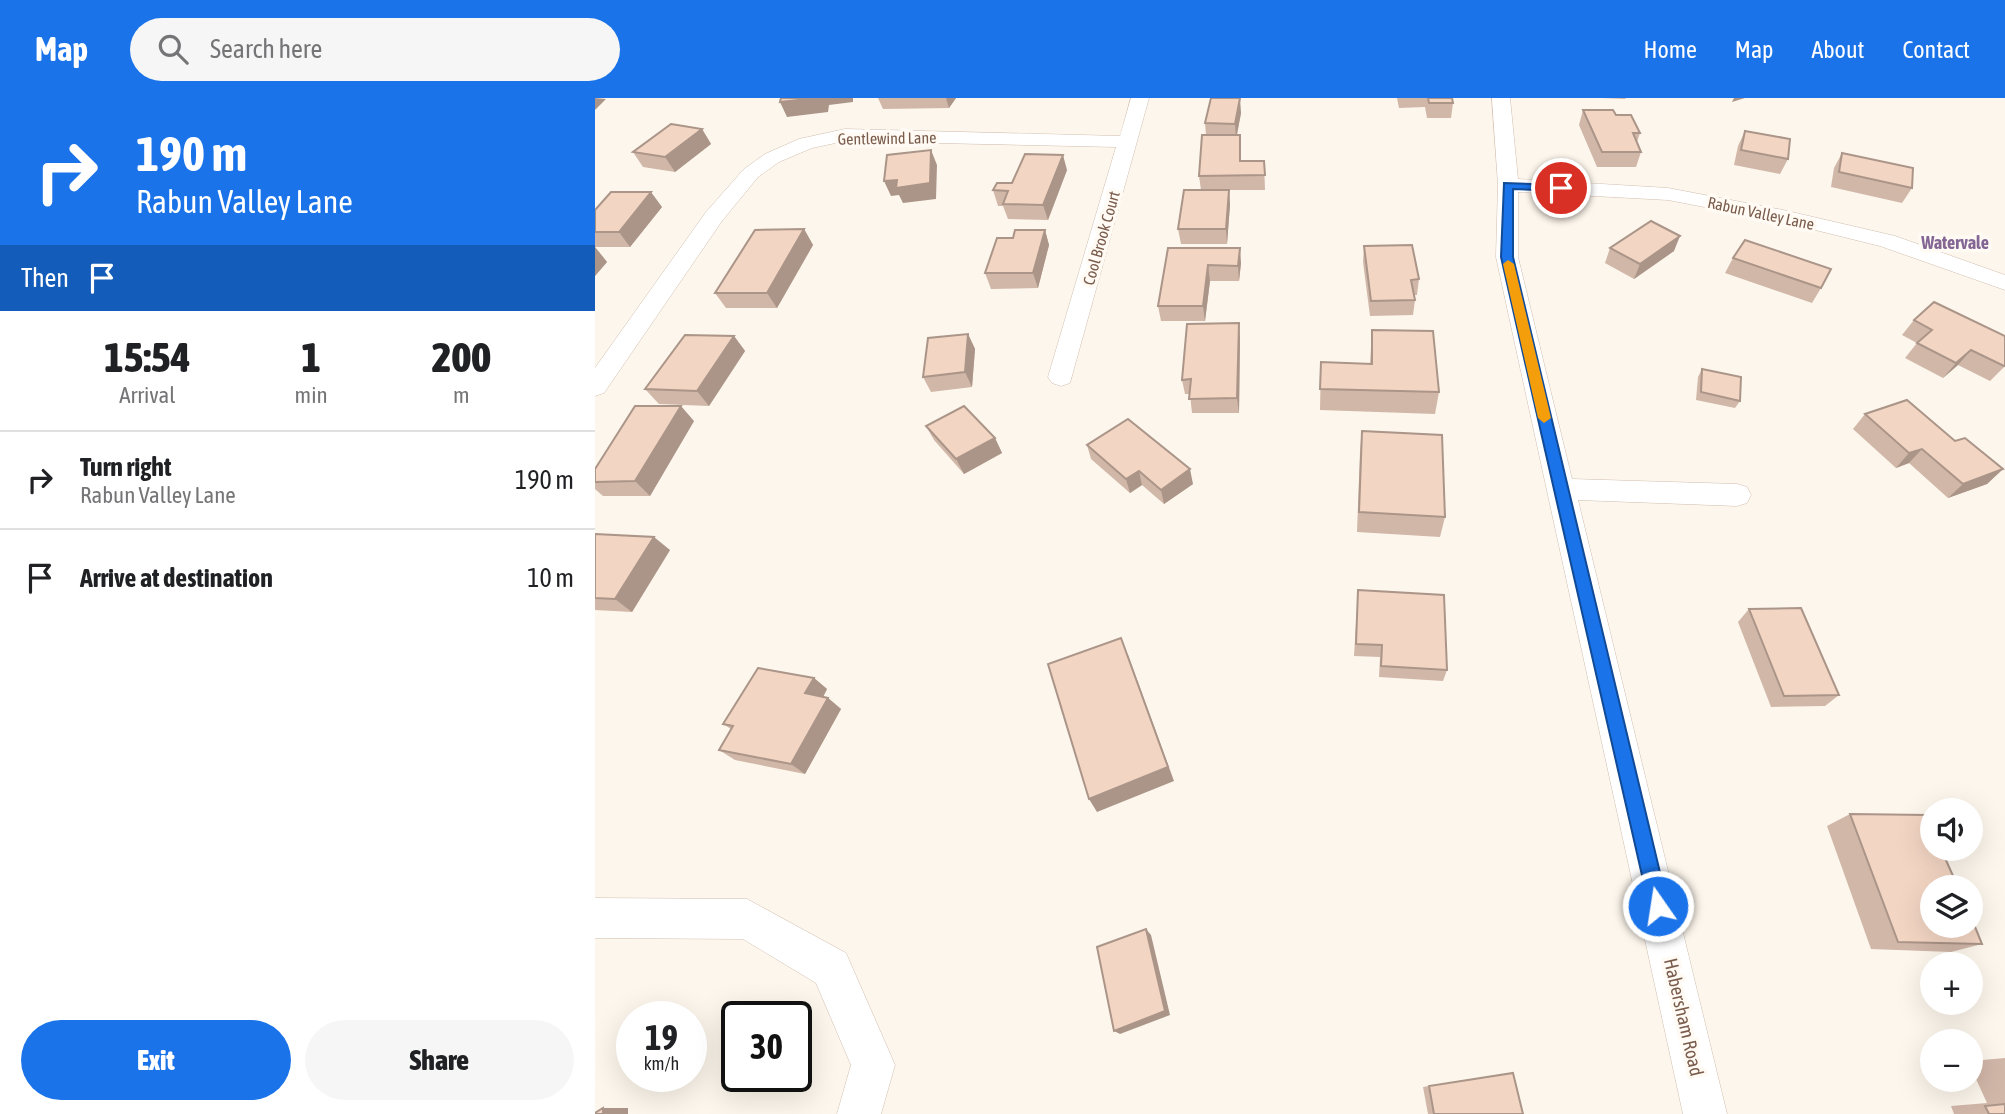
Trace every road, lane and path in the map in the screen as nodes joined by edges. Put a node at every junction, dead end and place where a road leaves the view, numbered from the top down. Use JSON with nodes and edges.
{"nodes":[{"id":1,"x":1140,"y":98,"type":"edge"},
{"id":2,"x":1501,"y":98,"type":"edge"},
{"id":3,"x":1129,"y":142,"type":"junction"},
{"id":4,"x":1508,"y":185,"type":"junction"},
{"id":5,"x":2005,"y":283,"type":"edge"},
{"id":6,"x":1061,"y":377,"type":"dead end"},
{"id":7,"x":595,"y":387,"type":"edge"},
{"id":8,"x":1561,"y":489,"type":"junction"},
{"id":9,"x":1737,"y":495,"type":"dead end"},
{"id":10,"x":595,"y":918,"type":"edge"},
{"id":11,"x":859,"y":1114,"type":"edge"},
{"id":12,"x":1705,"y":1114,"type":"edge"}],
"edges":[{"from":1,"to":3,"type":"street","name":"Cool Brook Court"},
{"from":2,"to":4,"type":"street","name":"Habersham Road"},
{"from":3,"to":6,"type":"street","name":"Cool Brook Court"},
{"from":3,"to":7,"type":"street","name":"Gentlewind Lane"},
{"from":4,"to":5,"type":"street","name":"Rabun Valley Lane"},
{"from":4,"to":8,"type":"street","name":"Habersham Road"},
{"from":8,"to":9,"type":"street"},
{"from":8,"to":12,"type":"street","name":"Habersham Road"},
{"from":10,"to":11,"type":"street"}]}
